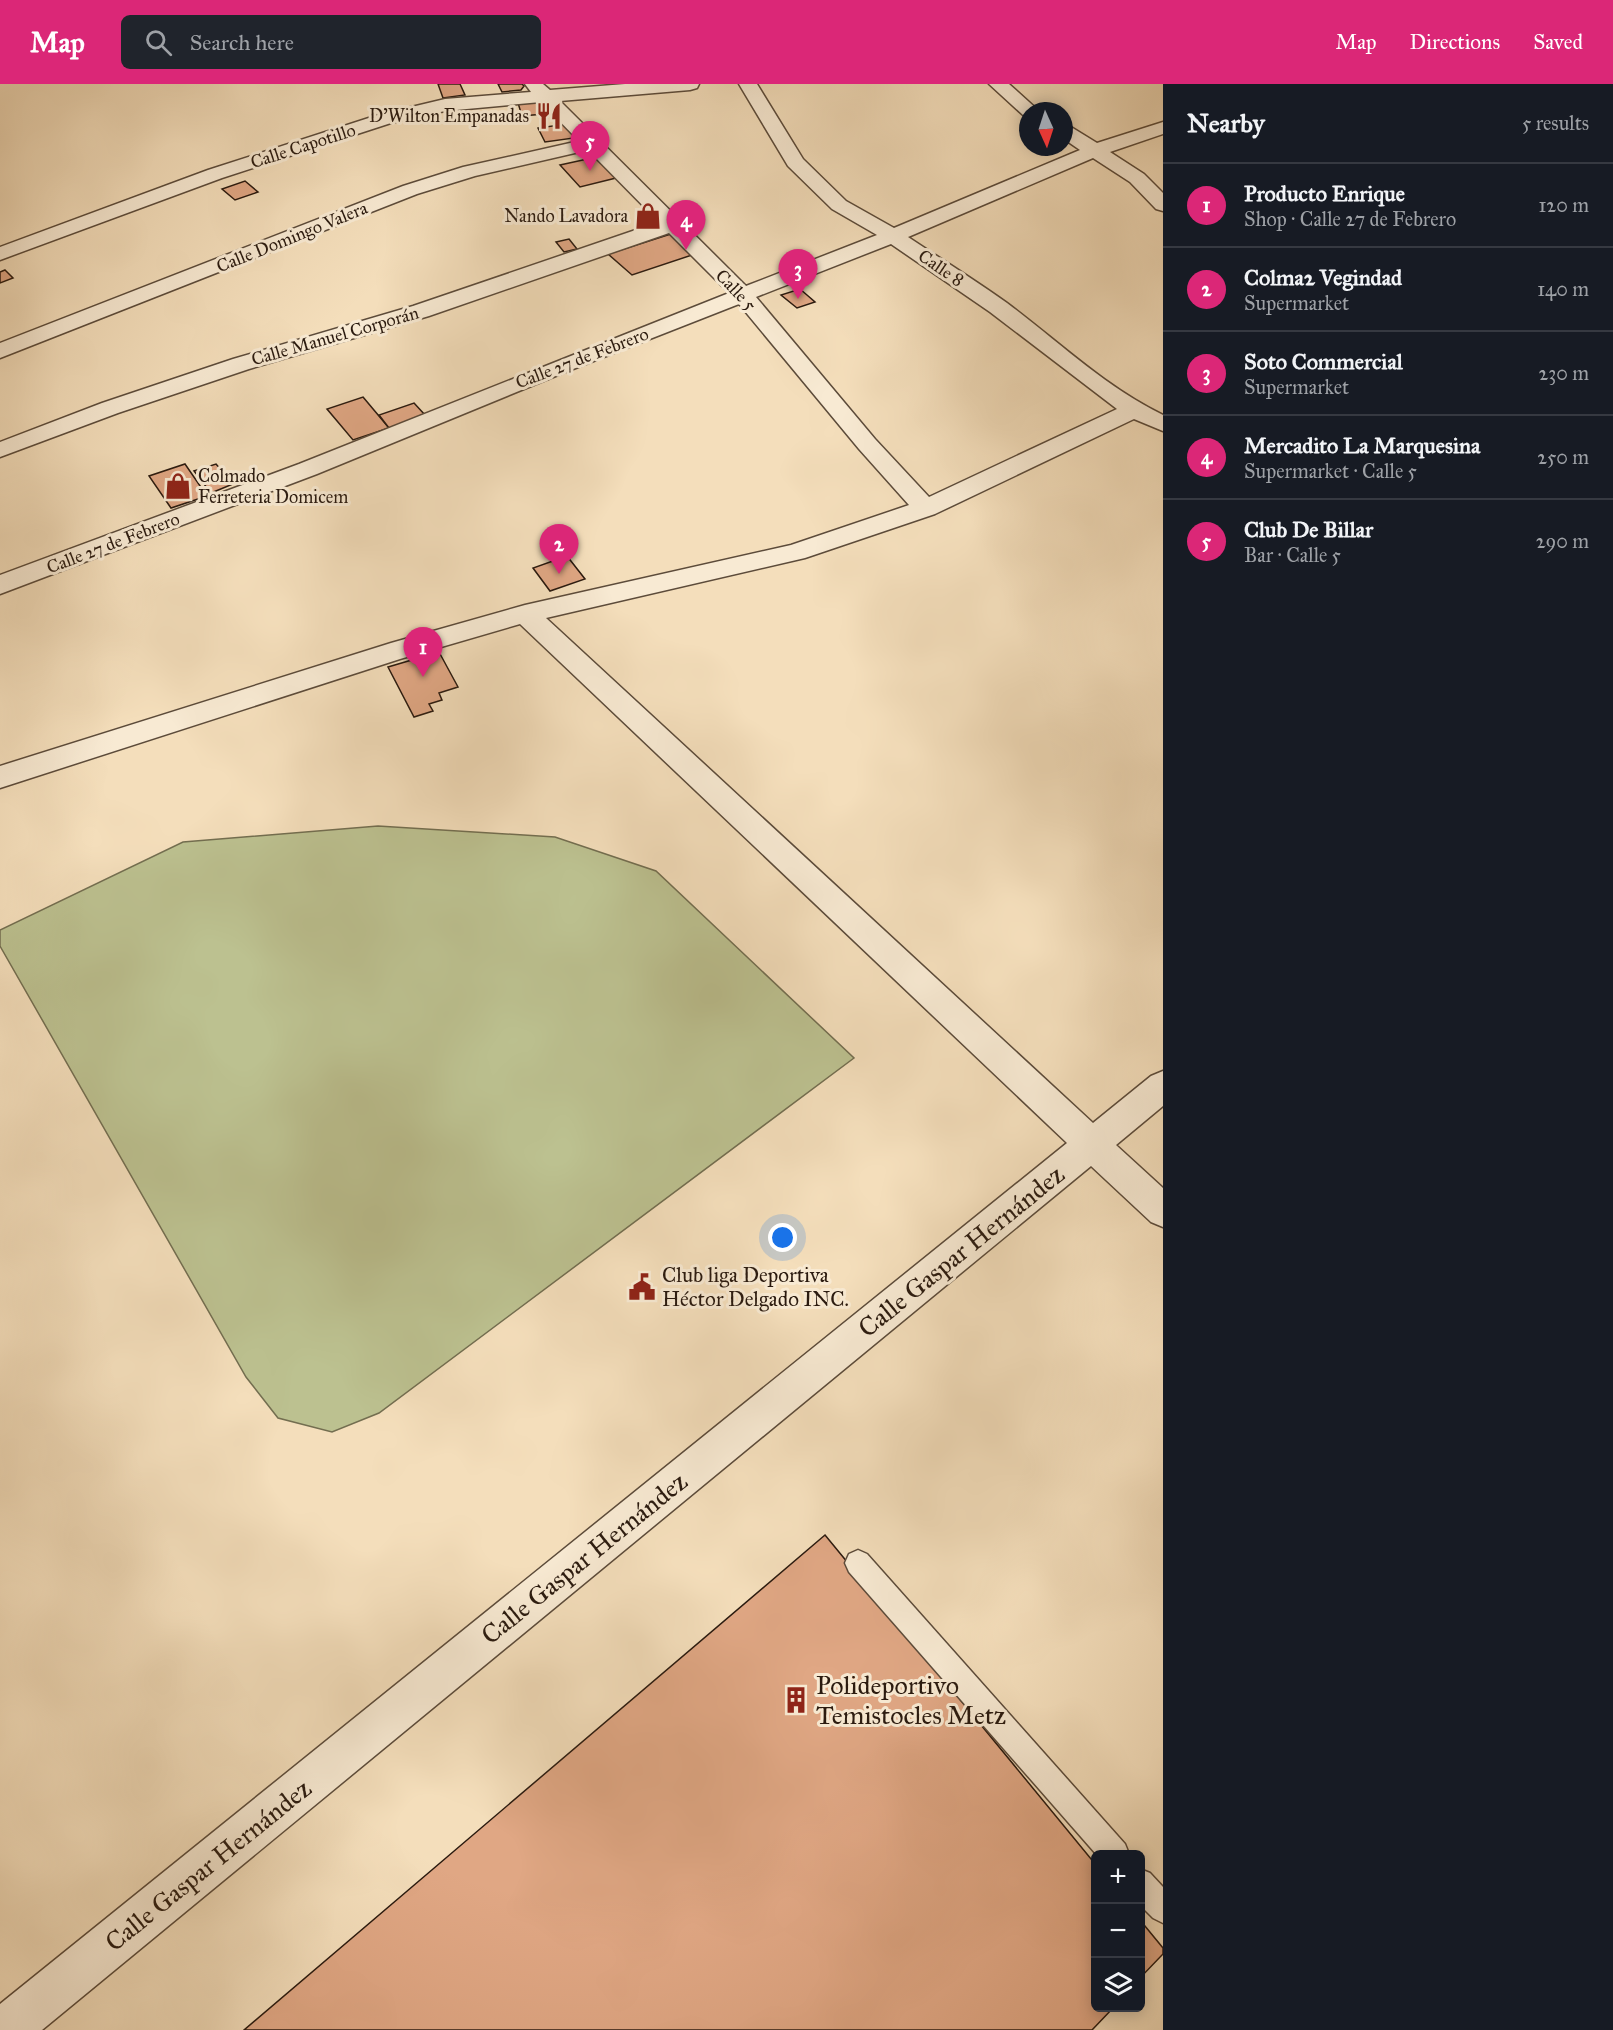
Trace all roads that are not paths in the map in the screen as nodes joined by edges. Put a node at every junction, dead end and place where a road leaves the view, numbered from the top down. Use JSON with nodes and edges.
{"nodes":[{"id":1,"x":690,"y":84,"type":"edge"},
{"id":2,"x":748,"y":84,"type":"edge"},
{"id":3,"x":998,"y":84,"type":"edge"},
{"id":4,"x":538,"y":90,"type":"edge"},
{"id":5,"x":1019,"y":102,"type":"edge"},
{"id":6,"x":1163,"y":128,"type":"edge"},
{"id":7,"x":1073,"y":136,"type":"edge"},
{"id":8,"x":591,"y":144,"type":"junction"},
{"id":9,"x":1096,"y":150,"type":"junction"},
{"id":10,"x":1163,"y":205,"type":"edge"},
{"id":11,"x":672,"y":225,"type":"junction"},
{"id":12,"x":893,"y":236,"type":"junction"},
{"id":13,"x":0,"y":254,"type":"edge"},
{"id":14,"x":743,"y":295,"type":"junction"},
{"id":15,"x":0,"y":351,"type":"edge"},
{"id":16,"x":1134,"y":410,"type":"junction"},
{"id":17,"x":1162,"y":422,"type":"edge"},
{"id":18,"x":0,"y":450,"type":"edge"},
{"id":19,"x":926,"y":508,"type":"junction"},
{"id":20,"x":0,"y":585,"type":"edge"},
{"id":21,"x":525,"y":614,"type":"junction"},
{"id":22,"x":0,"y":777,"type":"edge"},
{"id":23,"x":1163,"y":1086,"type":"edge"},
{"id":24,"x":1093,"y":1143,"type":"junction"},
{"id":25,"x":1163,"y":1211,"type":"edge"},
{"id":26,"x":858,"y":1563,"type":"dead end"},
{"id":27,"x":1111,"y":1850,"type":"edge"},
{"id":28,"x":1145,"y":1888,"type":"edge"},
{"id":29,"x":1163,"y":1908,"type":"edge"},
{"id":30,"x":5,"y":2030,"type":"edge"}],
"edges":[{"from":1,"to":4,"type":"street","name":"Calle Capotillo"},
{"from":2,"to":12,"type":"street","name":"Calle 8"},
{"from":3,"to":5,"type":"street"},
{"from":4,"to":8,"type":"street","name":"Calle 5"},
{"from":4,"to":13,"type":"street","name":"Calle Capotillo"},
{"from":6,"to":9,"type":"street","name":"Calle 27 de Febrero"},
{"from":7,"to":9,"type":"street"},
{"from":8,"to":11,"type":"street","name":"Calle 5"},
{"from":8,"to":15,"type":"street","name":"Calle Domingo Valera"},
{"from":9,"to":10,"type":"street"},
{"from":9,"to":12,"type":"street","name":"Calle 27 de Febrero"},
{"from":11,"to":14,"type":"street","name":"Calle 5"},
{"from":11,"to":18,"type":"street","name":"Calle Manuel Corporán"},
{"from":12,"to":14,"type":"street","name":"Calle 27 de Febrero"},
{"from":12,"to":16,"type":"street","name":"Calle 8"},
{"from":14,"to":19,"type":"street","name":"Calle 5"},
{"from":14,"to":20,"type":"street","name":"Calle 27 de Febrero"},
{"from":16,"to":17,"type":"street","name":"Calle 8"},
{"from":16,"to":19,"type":"street"},
{"from":19,"to":21,"type":"street"},
{"from":21,"to":22,"type":"street"},
{"from":21,"to":24,"type":"street"},
{"from":23,"to":24,"type":"street","name":"Calle Gaspar Hernández"},
{"from":24,"to":25,"type":"street"},
{"from":24,"to":30,"type":"street","name":"Calle Gaspar Hernández"},
{"from":26,"to":27,"type":"lane"},
{"from":28,"to":29,"type":"lane"}]}
